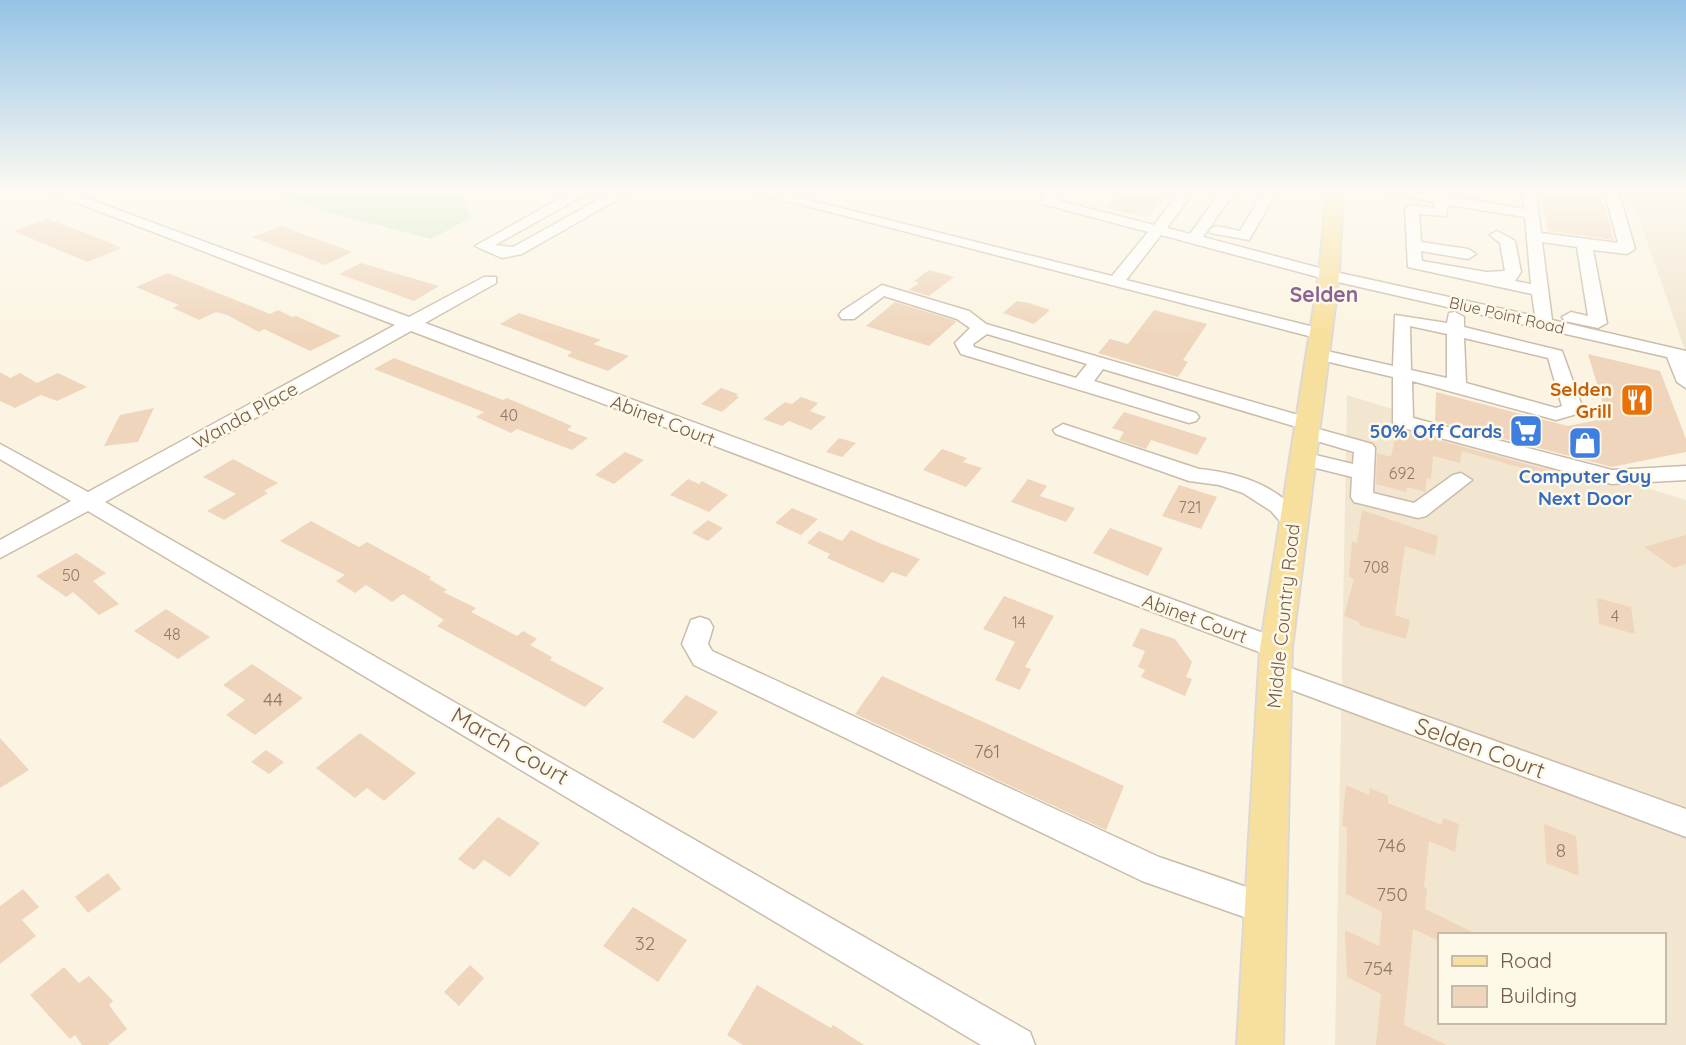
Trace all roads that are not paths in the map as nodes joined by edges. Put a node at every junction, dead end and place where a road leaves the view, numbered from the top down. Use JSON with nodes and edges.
{"nodes":[{"id":1,"x":181,"y":239,"type":"edge"},
{"id":2,"x":496,"y":239,"type":"edge"},
{"id":3,"x":539,"y":239,"type":"edge"},
{"id":4,"x":945,"y":239,"type":"edge"},
{"id":5,"x":1151,"y":239,"type":"edge"},
{"id":6,"x":1216,"y":239,"type":"edge"},
{"id":7,"x":1332,"y":239,"type":"edge"},
{"id":8,"x":1413,"y":239,"type":"edge"},
{"id":9,"x":1505,"y":239,"type":"edge"},
{"id":10,"x":1535,"y":239,"type":"edge"},
{"id":11,"x":1569,"y":239,"type":"edge"},
{"id":12,"x":1625,"y":239,"type":"edge"},
{"id":13,"x":1584,"y":244,"type":"junction"},
{"id":14,"x":1413,"y":245,"type":"junction"},
{"id":15,"x":1623,"y":251,"type":"junction"},
{"id":16,"x":1468,"y":254,"type":"dead end"},
{"id":17,"x":1629,"y":268,"type":"dead end"},
{"id":18,"x":1329,"y":275,"type":"junction"},
{"id":19,"x":1499,"y":279,"type":"junction"},
{"id":20,"x":490,"y":280,"type":"dead end"},
{"id":21,"x":1116,"y":282,"type":"junction"},
{"id":22,"x":1541,"y":291,"type":"junction"},
{"id":23,"x":1454,"y":303,"type":"junction"},
{"id":24,"x":848,"y":315,"type":"dead end"},
{"id":25,"x":1544,"y":317,"type":"junction"},
{"id":26,"x":407,"y":324,"type":"junction"},
{"id":27,"x":983,"y":330,"type":"junction"},
{"id":28,"x":1455,"y":331,"type":"junction"},
{"id":29,"x":1318,"y":350,"type":"junction"},
{"id":30,"x":1680,"y":354,"type":"edge"},
{"id":31,"x":1099,"y":362,"type":"junction"},
{"id":32,"x":1399,"y":374,"type":"junction"},
{"id":33,"x":1686,"y":382,"type":"edge"},
{"id":34,"x":1083,"y":383,"type":"junction"},
{"id":35,"x":1457,"y":386,"type":"junction"},
{"id":36,"x":1189,"y":417,"type":"dead end"},
{"id":37,"x":1063,"y":430,"type":"dead end"},
{"id":38,"x":1306,"y":438,"type":"junction"},
{"id":39,"x":0,"y":450,"type":"edge"},
{"id":40,"x":1686,"y":472,"type":"edge"},
{"id":41,"x":1461,"y":480,"type":"dead end"},
{"id":42,"x":89,"y":502,"type":"junction"},
{"id":43,"x":1293,"y":522,"type":"junction"},
{"id":44,"x":0,"y":551,"type":"edge"},
{"id":45,"x":701,"y":627,"type":"dead end"},
{"id":46,"x":1275,"y":661,"type":"junction"},
{"id":47,"x":1686,"y":823,"type":"edge"},
{"id":48,"x":1264,"y":908,"type":"junction"},
{"id":49,"x":1017,"y":1045,"type":"edge"},
{"id":50,"x":1261,"y":1045,"type":"edge"}],
"edges":[{"from":1,"to":26,"type":"street","name":"Abinet Court"},
{"from":2,"to":3,"type":"street"},
{"from":4,"to":21,"type":"street"},
{"from":5,"to":21,"type":"street"},
{"from":6,"to":18,"type":"street","name":"Blue Point Road"},
{"from":7,"to":18,"type":"main road","name":"Middle Country Road"},
{"from":8,"to":14,"type":"street"},
{"from":9,"to":19,"type":"street"},
{"from":10,"to":22,"type":"street"},
{"from":11,"to":13,"type":"street"},
{"from":12,"to":15,"type":"street"},
{"from":13,"to":15,"type":"street"},
{"from":13,"to":25,"type":"street"},
{"from":14,"to":16,"type":"street"},
{"from":14,"to":19,"type":"street"},
{"from":15,"to":17,"type":"street"},
{"from":18,"to":23,"type":"street","name":"Blue Point Road"},
{"from":18,"to":29,"type":"main road","name":"Middle Country Road"},
{"from":19,"to":22,"type":"street"},
{"from":20,"to":26,"type":"street","name":"Wanda Place"},
{"from":21,"to":29,"type":"street"},
{"from":22,"to":25,"type":"street"},
{"from":23,"to":25,"type":"street","name":"Blue Point Road"},
{"from":23,"to":28,"type":"street"},
{"from":24,"to":27,"type":"lane"},
{"from":25,"to":30,"type":"street","name":"Blue Point Road"},
{"from":26,"to":42,"type":"street","name":"Wanda Place"},
{"from":26,"to":46,"type":"street","name":"Abinet Court"},
{"from":27,"to":31,"type":"street"},
{"from":27,"to":34,"type":"street"},
{"from":28,"to":32,"type":"street"},
{"from":28,"to":35,"type":"street"},
{"from":28,"to":35,"type":"street"},
{"from":29,"to":32,"type":"street"},
{"from":29,"to":38,"type":"main road","name":"Middle Country Road"},
{"from":30,"to":33,"type":"street"},
{"from":31,"to":34,"type":"street"},
{"from":31,"to":38,"type":"street"},
{"from":32,"to":35,"type":"street"},
{"from":32,"to":40,"type":"street"},
{"from":34,"to":36,"type":"street"},
{"from":37,"to":43,"type":"street"},
{"from":38,"to":41,"type":"street"},
{"from":38,"to":43,"type":"main road","name":"Middle Country Road"},
{"from":39,"to":42,"type":"street","name":"March Court"},
{"from":42,"to":44,"type":"street","name":"Wanda Place"},
{"from":42,"to":49,"type":"street","name":"March Court"},
{"from":43,"to":46,"type":"main road","name":"Middle Country Road"},
{"from":45,"to":48,"type":"street"},
{"from":46,"to":47,"type":"street","name":"Selden Court"},
{"from":46,"to":48,"type":"main road","name":"Middle Country Road"},
{"from":48,"to":50,"type":"main road","name":"Middle Country Road"}]}
